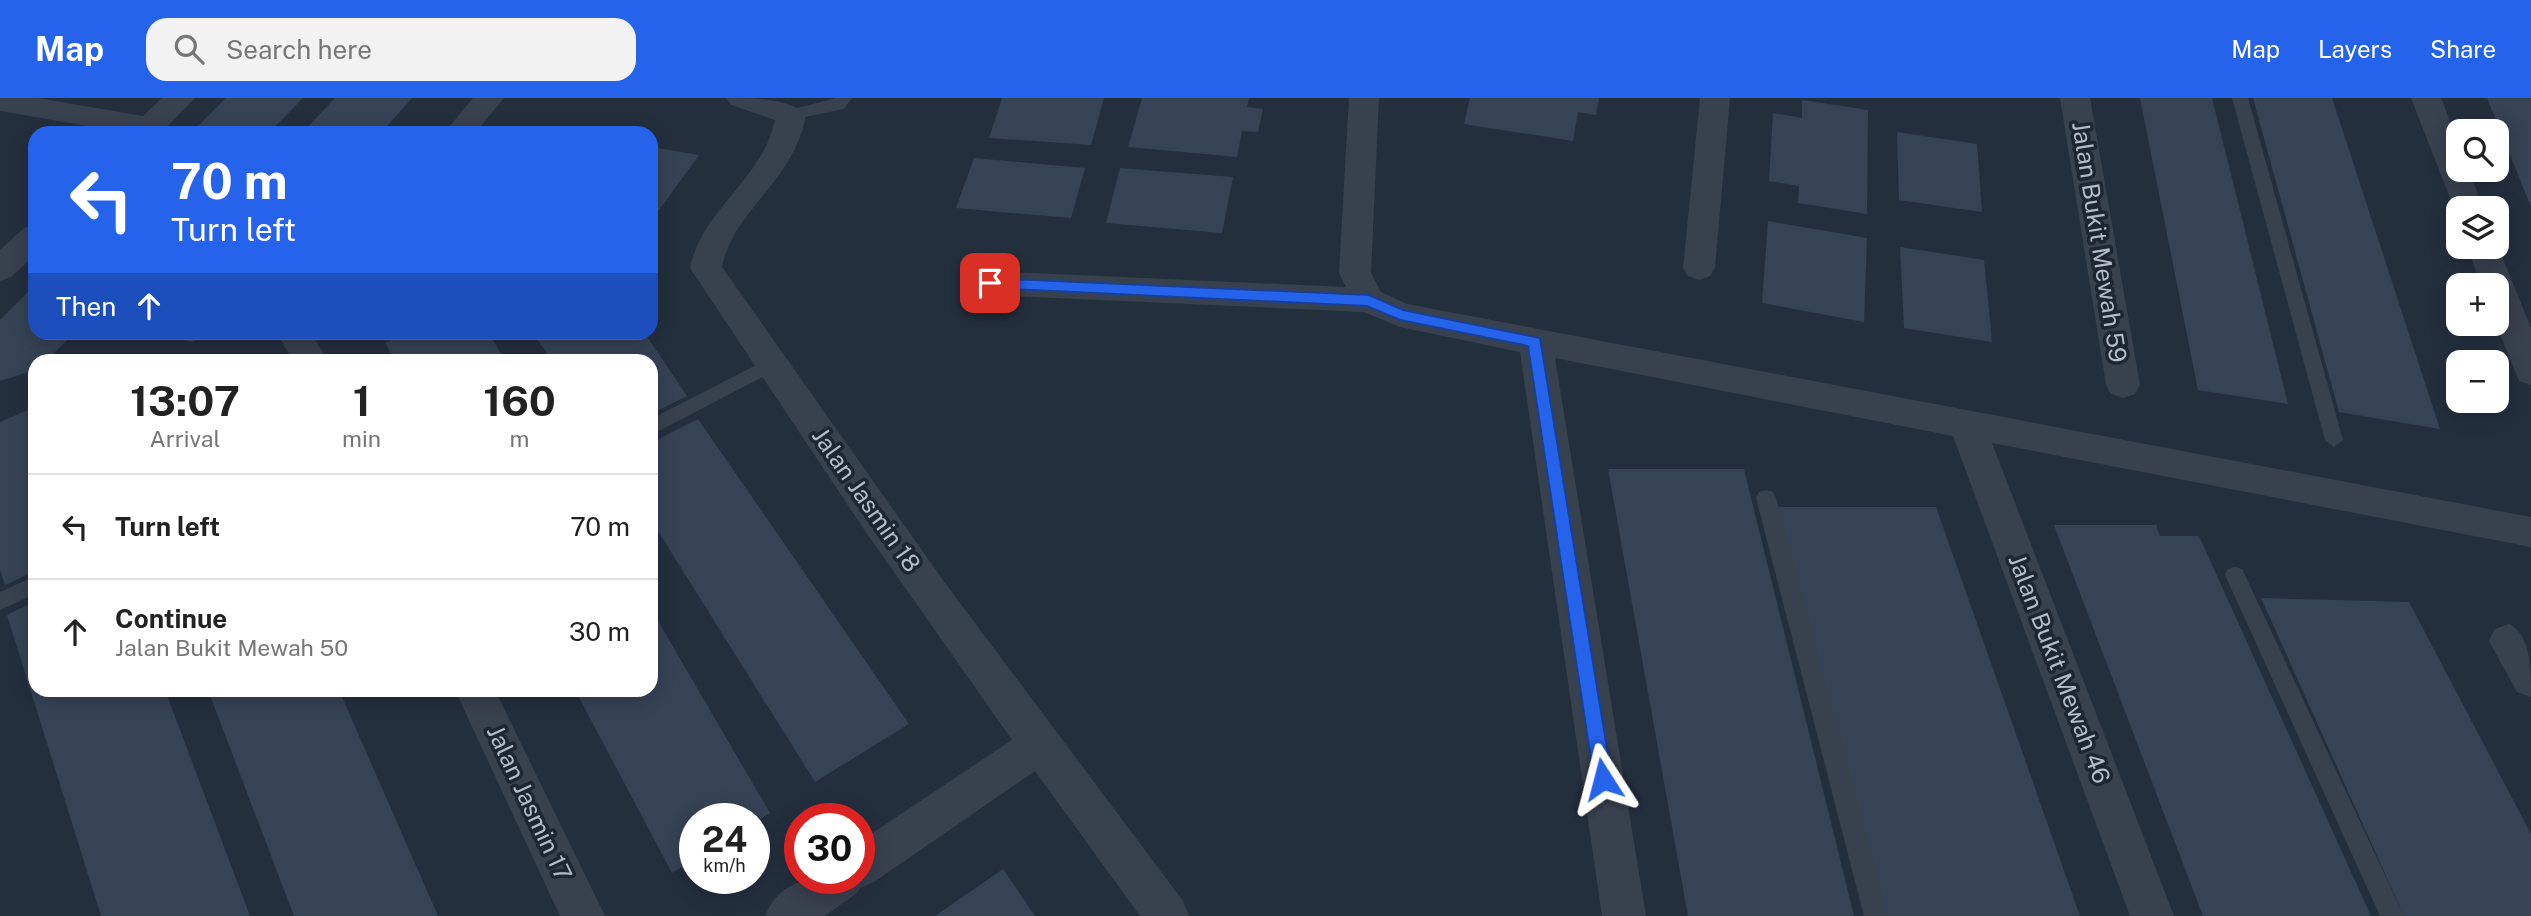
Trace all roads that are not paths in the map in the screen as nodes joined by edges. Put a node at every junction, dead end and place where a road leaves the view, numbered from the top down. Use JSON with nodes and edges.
{"nodes":[{"id":1,"x":180,"y":98,"type":"edge"},
{"id":2,"x":489,"y":98,"type":"edge"},
{"id":3,"x":741,"y":98,"type":"edge"},
{"id":4,"x":844,"y":98,"type":"edge"},
{"id":5,"x":1364,"y":98,"type":"edge"},
{"id":6,"x":1715,"y":98,"type":"edge"},
{"id":7,"x":2075,"y":98,"type":"edge"},
{"id":8,"x":2240,"y":98,"type":"edge"},
{"id":9,"x":2426,"y":98,"type":"edge"},
{"id":10,"x":0,"y":101,"type":"edge"},
{"id":11,"x":791,"y":115,"type":"junction"},
{"id":12,"x":126,"y":126,"type":"edge"},
{"id":13,"x":150,"y":126,"type":"edge"},
{"id":14,"x":465,"y":126,"type":"edge"},
{"id":15,"x":2463,"y":196,"type":"edge"},
{"id":16,"x":28,"y":243,"type":"edge"},
{"id":17,"x":2488,"y":259,"type":"edge"},
{"id":18,"x":1699,"y":268,"type":"dead end"},
{"id":19,"x":0,"y":269,"type":"edge"},
{"id":20,"x":990,"y":283,"type":"dead end"},
{"id":21,"x":1369,"y":300,"type":"junction"},
{"id":22,"x":1535,"y":342,"type":"junction"},
{"id":23,"x":770,"y":365,"type":"junction"},
{"id":24,"x":2531,"y":372,"type":"edge"},
{"id":25,"x":2123,"y":386,"type":"dead end"},
{"id":26,"x":1966,"y":422,"type":"junction"},
{"id":27,"x":658,"y":424,"type":"edge"},
{"id":28,"x":2334,"y":440,"type":"dead end"},
{"id":29,"x":1766,"y":498,"type":"dead end"},
{"id":30,"x":2531,"y":532,"type":"edge"},
{"id":31,"x":2235,"y":575,"type":"dead end"},
{"id":32,"x":28,"y":588,"type":"edge"},
{"id":33,"x":0,"y":601,"type":"edge"},
{"id":34,"x":2510,"y":641,"type":"dead end"},
{"id":35,"x":2531,"y":679,"type":"edge"},
{"id":36,"x":478,"y":697,"type":"edge"},
{"id":37,"x":1040,"y":745,"type":"junction"},
{"id":38,"x":875,"y":856,"type":"edge"},
{"id":39,"x":819,"y":894,"type":"edge"},
{"id":40,"x":583,"y":916,"type":"edge"},
{"id":41,"x":787,"y":916,"type":"edge"},
{"id":42,"x":1167,"y":916,"type":"edge"},
{"id":43,"x":1624,"y":916,"type":"edge"},
{"id":44,"x":1876,"y":916,"type":"edge"},
{"id":45,"x":2152,"y":916,"type":"edge"},
{"id":46,"x":2392,"y":916,"type":"edge"}],
"edges":[{"from":1,"to":13,"type":"street"},
{"from":2,"to":14,"type":"street"},
{"from":3,"to":11,"type":"street"},
{"from":4,"to":11,"type":"lane"},
{"from":5,"to":21,"type":"street"},
{"from":6,"to":18,"type":"street"},
{"from":7,"to":25,"type":"street","name":"Jalan Bukit Mewah 59"},
{"from":8,"to":28,"type":"lane"},
{"from":9,"to":15,"type":"street"},
{"from":10,"to":12,"type":"street"},
{"from":11,"to":23,"type":"street","name":"Jalan Jasmin 18"},
{"from":16,"to":19,"type":"street"},
{"from":17,"to":24,"type":"street"},
{"from":20,"to":21,"type":"street"},
{"from":21,"to":22,"type":"street"},
{"from":22,"to":26,"type":"street"},
{"from":22,"to":43,"type":"street"},
{"from":23,"to":27,"type":"lane"},
{"from":23,"to":37,"type":"street","name":"Jalan Jasmin 18"},
{"from":26,"to":30,"type":"street"},
{"from":26,"to":45,"type":"street","name":"Jalan Bukit Mewah 46"},
{"from":29,"to":44,"type":"lane"},
{"from":31,"to":46,"type":"lane"},
{"from":32,"to":33,"type":"lane"},
{"from":34,"to":35,"type":"street"},
{"from":36,"to":40,"type":"street","name":"Jalan Jasmin 17"},
{"from":37,"to":38,"type":"street"},
{"from":37,"to":42,"type":"street","name":"Jalan Jasmin 18"},
{"from":39,"to":41,"type":"street"}]}
